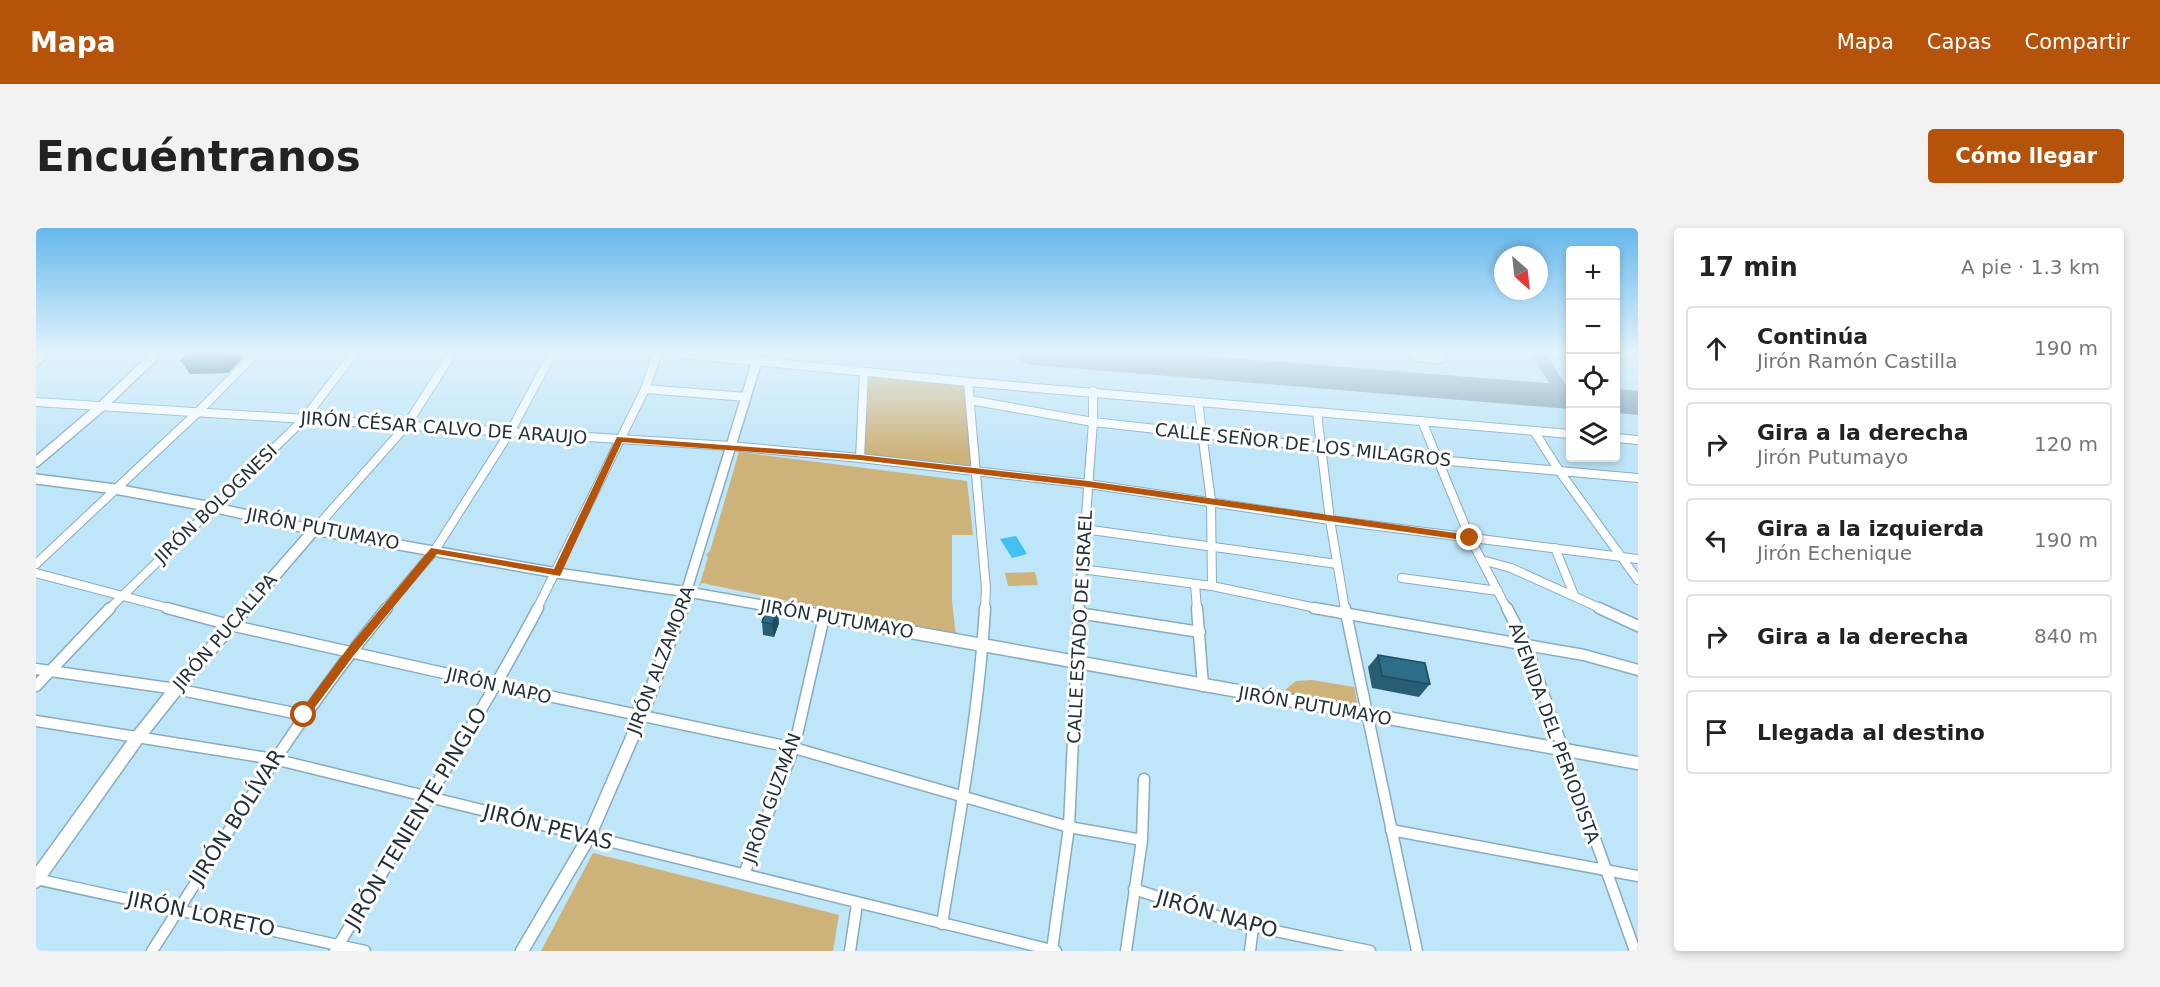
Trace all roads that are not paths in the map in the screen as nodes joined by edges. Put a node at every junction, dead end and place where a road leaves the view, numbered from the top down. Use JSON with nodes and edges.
{"nodes":[{"id":1,"x":123,"y":386,"type":"edge"},
{"id":2,"x":223,"y":386,"type":"edge"},
{"id":3,"x":329,"y":386,"type":"edge"},
{"id":4,"x":432,"y":386,"type":"edge"},
{"id":5,"x":535,"y":386,"type":"edge"},
{"id":6,"x":646,"y":386,"type":"edge"},
{"id":7,"x":749,"y":386,"type":"edge"},
{"id":8,"x":863,"y":386,"type":"edge"},
{"id":9,"x":968,"y":386,"type":"edge"},
{"id":10,"x":1020,"y":386,"type":"edge"},
{"id":11,"x":645,"y":389,"type":"junction"},
{"id":12,"x":1093,"y":391,"type":"junction"},
{"id":13,"x":746,"y":397,"type":"junction"},
{"id":14,"x":970,"y":400,"type":"junction"},
{"id":15,"x":36,"y":402,"type":"edge"},
{"id":16,"x":1198,"y":402,"type":"junction"},
{"id":17,"x":102,"y":406,"type":"junction"},
{"id":18,"x":197,"y":412,"type":"junction"},
{"id":19,"x":1317,"y":413,"type":"junction"},
{"id":20,"x":304,"y":419,"type":"junction"},
{"id":21,"x":1422,"y":421,"type":"junction"},
{"id":22,"x":1093,"y":422,"type":"junction"},
{"id":23,"x":406,"y":426,"type":"junction"},
{"id":24,"x":1534,"y":431,"type":"junction"},
{"id":25,"x":510,"y":432,"type":"junction"},
{"id":26,"x":1203,"y":434,"type":"junction"},
{"id":27,"x":1566,"y":434,"type":"edge"},
{"id":28,"x":1620,"y":438,"type":"edge"},
{"id":29,"x":620,"y":439,"type":"junction"},
{"id":30,"x":1638,"y":440,"type":"edge"},
{"id":31,"x":730,"y":446,"type":"junction"},
{"id":32,"x":1322,"y":448,"type":"junction"},
{"id":33,"x":860,"y":458,"type":"junction"},
{"id":34,"x":1438,"y":460,"type":"junction"},
{"id":35,"x":36,"y":462,"type":"edge"},
{"id":36,"x":976,"y":472,"type":"junction"},
{"id":37,"x":1560,"y":472,"type":"junction"},
{"id":38,"x":1638,"y":478,"type":"edge"},
{"id":39,"x":36,"y":479,"type":"edge"},
{"id":40,"x":1088,"y":484,"type":"junction"},
{"id":41,"x":115,"y":489,"type":"junction"},
{"id":42,"x":1211,"y":501,"type":"junction"},
{"id":43,"x":212,"y":507,"type":"junction"},
{"id":44,"x":1330,"y":520,"type":"junction"},
{"id":45,"x":1084,"y":529,"type":"junction"},
{"id":46,"x":314,"y":530,"type":"junction"},
{"id":47,"x":1470,"y":538,"type":"junction"},
{"id":48,"x":1211,"y":547,"type":"junction"},
{"id":49,"x":1555,"y":548,"type":"junction"},
{"id":50,"x":435,"y":550,"type":"junction"},
{"id":51,"x":1622,"y":557,"type":"junction"},
{"id":52,"x":1638,"y":559,"type":"edge"},
{"id":53,"x":1482,"y":560,"type":"junction"},
{"id":54,"x":36,"y":564,"type":"edge"},
{"id":55,"x":1337,"y":564,"type":"junction"},
{"id":56,"x":1081,"y":569,"type":"junction"},
{"id":57,"x":36,"y":573,"type":"edge"},
{"id":58,"x":557,"y":573,"type":"junction"},
{"id":59,"x":1402,"y":578,"type":"dead end"},
{"id":60,"x":1638,"y":580,"type":"edge"},
{"id":61,"x":1196,"y":584,"type":"junction"},
{"id":62,"x":1212,"y":586,"type":"junction"},
{"id":63,"x":688,"y":591,"type":"junction"},
{"id":64,"x":1498,"y":591,"type":"junction"},
{"id":65,"x":1574,"y":595,"type":"junction"},
{"id":66,"x":121,"y":597,"type":"junction"},
{"id":67,"x":1078,"y":613,"type":"junction"},
{"id":68,"x":1346,"y":615,"type":"junction"},
{"id":69,"x":824,"y":617,"type":"junction"},
{"id":70,"x":230,"y":625,"type":"junction"},
{"id":71,"x":1638,"y":626,"type":"edge"},
{"id":72,"x":1200,"y":632,"type":"junction"},
{"id":73,"x":983,"y":644,"type":"junction"},
{"id":74,"x":1526,"y":645,"type":"junction"},
{"id":75,"x":350,"y":652,"type":"junction"},
{"id":76,"x":1075,"y":663,"type":"junction"},
{"id":77,"x":36,"y":669,"type":"edge"},
{"id":78,"x":1638,"y":670,"type":"edge"},
{"id":79,"x":50,"y":671,"type":"junction"},
{"id":80,"x":497,"y":685,"type":"junction"},
{"id":81,"x":36,"y":686,"type":"edge"},
{"id":82,"x":1203,"y":686,"type":"junction"},
{"id":83,"x":176,"y":689,"type":"junction"},
{"id":84,"x":1367,"y":714,"type":"junction"},
{"id":85,"x":304,"y":715,"type":"junction"},
{"id":86,"x":641,"y":717,"type":"junction"},
{"id":87,"x":36,"y":721,"type":"edge"},
{"id":88,"x":138,"y":737,"type":"junction"},
{"id":89,"x":794,"y":748,"type":"junction"},
{"id":90,"x":1562,"y":750,"type":"junction"},
{"id":91,"x":274,"y":759,"type":"junction"},
{"id":92,"x":1638,"y":763,"type":"edge"},
{"id":93,"x":1144,"y":779,"type":"dead end"},
{"id":94,"x":963,"y":796,"type":"junction"},
{"id":95,"x":426,"y":798,"type":"junction"},
{"id":96,"x":1069,"y":827,"type":"junction"},
{"id":97,"x":1391,"y":830,"type":"junction"},
{"id":98,"x":589,"y":837,"type":"junction"},
{"id":99,"x":1142,"y":840,"type":"junction"},
{"id":100,"x":1604,"y":869,"type":"junction"},
{"id":101,"x":744,"y":874,"type":"junction"},
{"id":102,"x":1638,"y":876,"type":"edge"},
{"id":103,"x":36,"y":879,"type":"edge"},
{"id":104,"x":1134,"y":889,"type":"junction"},
{"id":105,"x":856,"y":904,"type":"junction"},
{"id":106,"x":179,"y":909,"type":"junction"},
{"id":107,"x":942,"y":924,"type":"junction"},
{"id":108,"x":1253,"y":927,"type":"junction"},
{"id":109,"x":337,"y":948,"type":"edge"},
{"id":110,"x":152,"y":951,"type":"edge"},
{"id":111,"x":365,"y":951,"type":"edge"},
{"id":112,"x":522,"y":951,"type":"edge"},
{"id":113,"x":850,"y":951,"type":"edge"},
{"id":114,"x":1054,"y":951,"type":"edge"},
{"id":115,"x":1126,"y":951,"type":"edge"},
{"id":116,"x":1250,"y":951,"type":"edge"},
{"id":117,"x":1370,"y":951,"type":"edge"},
{"id":118,"x":1417,"y":951,"type":"edge"},
{"id":119,"x":1635,"y":951,"type":"edge"}],
"edges":[{"from":1,"to":17,"type":"street"},
{"from":2,"to":18,"type":"street"},
{"from":3,"to":20,"type":"street","name":"JIRÓN BOLOGNESI"},
{"from":4,"to":23,"type":"street"},
{"from":5,"to":25,"type":"street","name":"JIRÓN BOLÍVAR"},
{"from":6,"to":11,"type":"street","name":"JIRÓN TENIENTE PINGLO"},
{"from":7,"to":13,"type":"street","name":"JIRÓN ALZAMORA"},
{"from":8,"to":33,"type":"street"},
{"from":9,"to":14,"type":"street"},
{"from":10,"to":12,"type":"street"},
{"from":11,"to":13,"type":"street"},
{"from":11,"to":29,"type":"street","name":"JIRÓN TENIENTE PINGLO"},
{"from":12,"to":16,"type":"street"},
{"from":12,"to":22,"type":"street","name":"CALLE ESTADO DE ISRAEL"},
{"from":13,"to":31,"type":"street","name":"JIRÓN ALZAMORA"},
{"from":14,"to":22,"type":"street","name":"CALLE SEÑOR DE LOS MILAGROS"},
{"from":14,"to":36,"type":"street"},
{"from":15,"to":17,"type":"street","name":"JIRÓN CÉSAR CALVO DE ARAUJO"},
{"from":16,"to":19,"type":"street"},
{"from":16,"to":26,"type":"street"},
{"from":17,"to":18,"type":"street","name":"JIRÓN CÉSAR CALVO DE ARAUJO"},
{"from":17,"to":35,"type":"street"},
{"from":18,"to":20,"type":"street","name":"JIRÓN CÉSAR CALVO DE ARAUJO"},
{"from":18,"to":41,"type":"street"},
{"from":19,"to":21,"type":"street"},
{"from":19,"to":32,"type":"street"},
{"from":20,"to":23,"type":"street","name":"JIRÓN CÉSAR CALVO DE ARAUJO"},
{"from":20,"to":43,"type":"street","name":"JIRÓN BOLOGNESI"},
{"from":21,"to":24,"type":"street"},
{"from":21,"to":34,"type":"street","name":"AVENIDA DEL PERIODISTA"},
{"from":22,"to":26,"type":"street","name":"CALLE SEÑOR DE LOS MILAGROS"},
{"from":22,"to":40,"type":"street","name":"CALLE ESTADO DE ISRAEL"},
{"from":23,"to":25,"type":"street","name":"JIRÓN CÉSAR CALVO DE ARAUJO"},
{"from":23,"to":46,"type":"street"},
{"from":24,"to":27,"type":"street"},
{"from":24,"to":37,"type":"street"},
{"from":25,"to":29,"type":"street","name":"JIRÓN CÉSAR CALVO DE ARAUJO"},
{"from":25,"to":50,"type":"street","name":"JIRÓN BOLÍVAR"},
{"from":26,"to":32,"type":"street","name":"CALLE SEÑOR DE LOS MILAGROS"},
{"from":26,"to":42,"type":"street"},
{"from":28,"to":30,"type":"street"},
{"from":29,"to":31,"type":"street","name":"JIRÓN CÉSAR CALVO DE ARAUJO"},
{"from":29,"to":58,"type":"street","name":"JIRÓN TENIENTE PINGLO"},
{"from":31,"to":33,"type":"street","name":"JIRÓN CÉSAR CALVO DE ARAUJO"},
{"from":31,"to":63,"type":"street","name":"JIRÓN ALZAMORA"},
{"from":32,"to":34,"type":"street","name":"CALLE SEÑOR DE LOS MILAGROS"},
{"from":32,"to":44,"type":"street"},
{"from":33,"to":36,"type":"street","name":"JIRÓN CÉSAR CALVO DE ARAUJO"},
{"from":34,"to":37,"type":"street","name":"CALLE SEÑOR DE LOS MILAGROS"},
{"from":34,"to":47,"type":"street","name":"AVENIDA DEL PERIODISTA"},
{"from":36,"to":40,"type":"street","name":"JIRÓN CÉSAR CALVO DE ARAUJO"},
{"from":36,"to":73,"type":"street"},
{"from":37,"to":38,"type":"street","name":"CALLE SEÑOR DE LOS MILAGROS"},
{"from":37,"to":51,"type":"street"},
{"from":39,"to":41,"type":"street","name":"JIRÓN PUTUMAYO"},
{"from":40,"to":42,"type":"street","name":"JIRÓN CÉSAR CALVO DE ARAUJO"},
{"from":40,"to":45,"type":"street","name":"CALLE ESTADO DE ISRAEL"},
{"from":41,"to":43,"type":"street","name":"JIRÓN PUTUMAYO"},
{"from":41,"to":54,"type":"street"},
{"from":42,"to":44,"type":"street","name":"JIRÓN CÉSAR CALVO DE ARAUJO"},
{"from":42,"to":48,"type":"street"},
{"from":43,"to":46,"type":"street","name":"JIRÓN PUTUMAYO"},
{"from":43,"to":66,"type":"street","name":"JIRÓN BOLOGNESI"},
{"from":44,"to":47,"type":"street","name":"JIRÓN CÉSAR CALVO DE ARAUJO"},
{"from":44,"to":55,"type":"street"},
{"from":45,"to":48,"type":"street"},
{"from":45,"to":56,"type":"street","name":"CALLE ESTADO DE ISRAEL"},
{"from":46,"to":50,"type":"street","name":"JIRÓN PUTUMAYO"},
{"from":46,"to":70,"type":"main road","name":"JIRÓN PUCALLPA"},
{"from":47,"to":49,"type":"street","name":"JIRÓN CÉSAR CALVO DE ARAUJO"},
{"from":47,"to":53,"type":"street","name":"AVENIDA DEL PERIODISTA"},
{"from":48,"to":55,"type":"street"},
{"from":48,"to":62,"type":"street"},
{"from":49,"to":51,"type":"street","name":"JIRÓN CÉSAR CALVO DE ARAUJO"},
{"from":49,"to":65,"type":"street"},
{"from":50,"to":58,"type":"street","name":"JIRÓN PUTUMAYO"},
{"from":50,"to":75,"type":"street","name":"JIRÓN BOLÍVAR"},
{"from":51,"to":52,"type":"street","name":"JIRÓN CÉSAR CALVO DE ARAUJO"},
{"from":51,"to":60,"type":"street"},
{"from":53,"to":64,"type":"street","name":"AVENIDA DEL PERIODISTA"},
{"from":53,"to":65,"type":"street"},
{"from":55,"to":68,"type":"street"},
{"from":56,"to":61,"type":"street"},
{"from":56,"to":67,"type":"street","name":"CALLE ESTADO DE ISRAEL"},
{"from":57,"to":66,"type":"street","name":"JIRÓN NAPO"},
{"from":58,"to":63,"type":"street","name":"JIRÓN PUTUMAYO"},
{"from":58,"to":80,"type":"street","name":"JIRÓN TENIENTE PINGLO"},
{"from":59,"to":64,"type":"street"},
{"from":61,"to":62,"type":"street"},
{"from":61,"to":72,"type":"street"},
{"from":62,"to":68,"type":"street"},
{"from":63,"to":69,"type":"street","name":"JIRÓN PUTUMAYO"},
{"from":63,"to":86,"type":"street","name":"JIRÓN ALZAMORA"},
{"from":64,"to":74,"type":"street","name":"AVENIDA DEL PERIODISTA"},
{"from":65,"to":71,"type":"street"},
{"from":66,"to":70,"type":"street","name":"JIRÓN NAPO"},
{"from":66,"to":79,"type":"street","name":"JIRÓN BOLOGNESI"},
{"from":67,"to":72,"type":"street"},
{"from":67,"to":76,"type":"street","name":"CALLE ESTADO DE ISRAEL"},
{"from":68,"to":74,"type":"street"},
{"from":68,"to":84,"type":"street"},
{"from":69,"to":73,"type":"street","name":"JIRÓN PUTUMAYO"},
{"from":69,"to":89,"type":"street","name":"JIRÓN GUZMÁN"},
{"from":70,"to":75,"type":"street","name":"JIRÓN NAPO"},
{"from":70,"to":83,"type":"main road","name":"JIRÓN PUCALLPA"},
{"from":72,"to":82,"type":"street"},
{"from":73,"to":76,"type":"street","name":"JIRÓN PUTUMAYO"},
{"from":73,"to":94,"type":"street"},
{"from":74,"to":78,"type":"street"},
{"from":74,"to":90,"type":"street","name":"AVENIDA DEL PERIODISTA"},
{"from":75,"to":80,"type":"street","name":"JIRÓN NAPO"},
{"from":75,"to":85,"type":"street","name":"JIRÓN BOLÍVAR"},
{"from":76,"to":82,"type":"street","name":"JIRÓN PUTUMAYO"},
{"from":76,"to":96,"type":"street","name":"CALLE ESTADO DE ISRAEL"},
{"from":77,"to":79,"type":"street"},
{"from":79,"to":81,"type":"street","name":"JIRÓN BOLOGNESI"},
{"from":79,"to":83,"type":"street"},
{"from":80,"to":86,"type":"street","name":"JIRÓN NAPO"},
{"from":80,"to":95,"type":"street","name":"JIRÓN TENIENTE PINGLO"},
{"from":82,"to":84,"type":"street","name":"JIRÓN PUTUMAYO"},
{"from":83,"to":85,"type":"street"},
{"from":83,"to":88,"type":"main road","name":"JIRÓN PUCALLPA"},
{"from":84,"to":90,"type":"street","name":"JIRÓN PUTUMAYO"},
{"from":84,"to":97,"type":"street"},
{"from":85,"to":91,"type":"street","name":"JIRÓN BOLÍVAR"},
{"from":86,"to":89,"type":"street","name":"JIRÓN NAPO"},
{"from":86,"to":98,"type":"street","name":"JIRÓN ALZAMORA"},
{"from":87,"to":88,"type":"street","name":"JIRÓN PEVAS"},
{"from":88,"to":91,"type":"street","name":"JIRÓN PEVAS"},
{"from":88,"to":103,"type":"main road","name":"JIRÓN PUCALLPA"},
{"from":89,"to":94,"type":"street","name":"JIRÓN NAPO"},
{"from":89,"to":101,"type":"street","name":"JIRÓN GUZMÁN"},
{"from":90,"to":92,"type":"street","name":"JIRÓN PUTUMAYO"},
{"from":90,"to":100,"type":"street","name":"AVENIDA DEL PERIODISTA"},
{"from":91,"to":95,"type":"street","name":"JIRÓN PEVAS"},
{"from":91,"to":106,"type":"street","name":"JIRÓN BOLÍVAR"},
{"from":93,"to":99,"type":"street"},
{"from":94,"to":96,"type":"street","name":"JIRÓN NAPO"},
{"from":94,"to":107,"type":"street"},
{"from":95,"to":98,"type":"street","name":"JIRÓN PEVAS"},
{"from":95,"to":109,"type":"street","name":"JIRÓN TENIENTE PINGLO"},
{"from":96,"to":99,"type":"street","name":"JIRÓN NAPO"},
{"from":96,"to":114,"type":"street","name":"CALLE ESTADO DE ISRAEL"},
{"from":97,"to":100,"type":"street"},
{"from":97,"to":118,"type":"street"},
{"from":98,"to":101,"type":"street","name":"JIRÓN PEVAS"},
{"from":98,"to":112,"type":"street","name":"JIRÓN ALZAMORA"},
{"from":99,"to":104,"type":"street"},
{"from":100,"to":102,"type":"street"},
{"from":100,"to":119,"type":"street","name":"AVENIDA DEL PERIODISTA"},
{"from":101,"to":105,"type":"street","name":"JIRÓN PEVAS"},
{"from":103,"to":106,"type":"street","name":"JIRÓN LORETO"},
{"from":104,"to":108,"type":"street","name":"JIRÓN NAPO"},
{"from":104,"to":115,"type":"street"},
{"from":105,"to":107,"type":"street","name":"JIRÓN PEVAS"},
{"from":105,"to":113,"type":"street"},
{"from":106,"to":109,"type":"street","name":"JIRÓN LORETO"},
{"from":106,"to":110,"type":"street","name":"JIRÓN BOLÍVAR"},
{"from":107,"to":114,"type":"street","name":"JIRÓN PEVAS"},
{"from":108,"to":116,"type":"street"},
{"from":108,"to":117,"type":"street","name":"JIRÓN NAPO"},
{"from":109,"to":111,"type":"street","name":"JIRÓN LORETO"}]}
